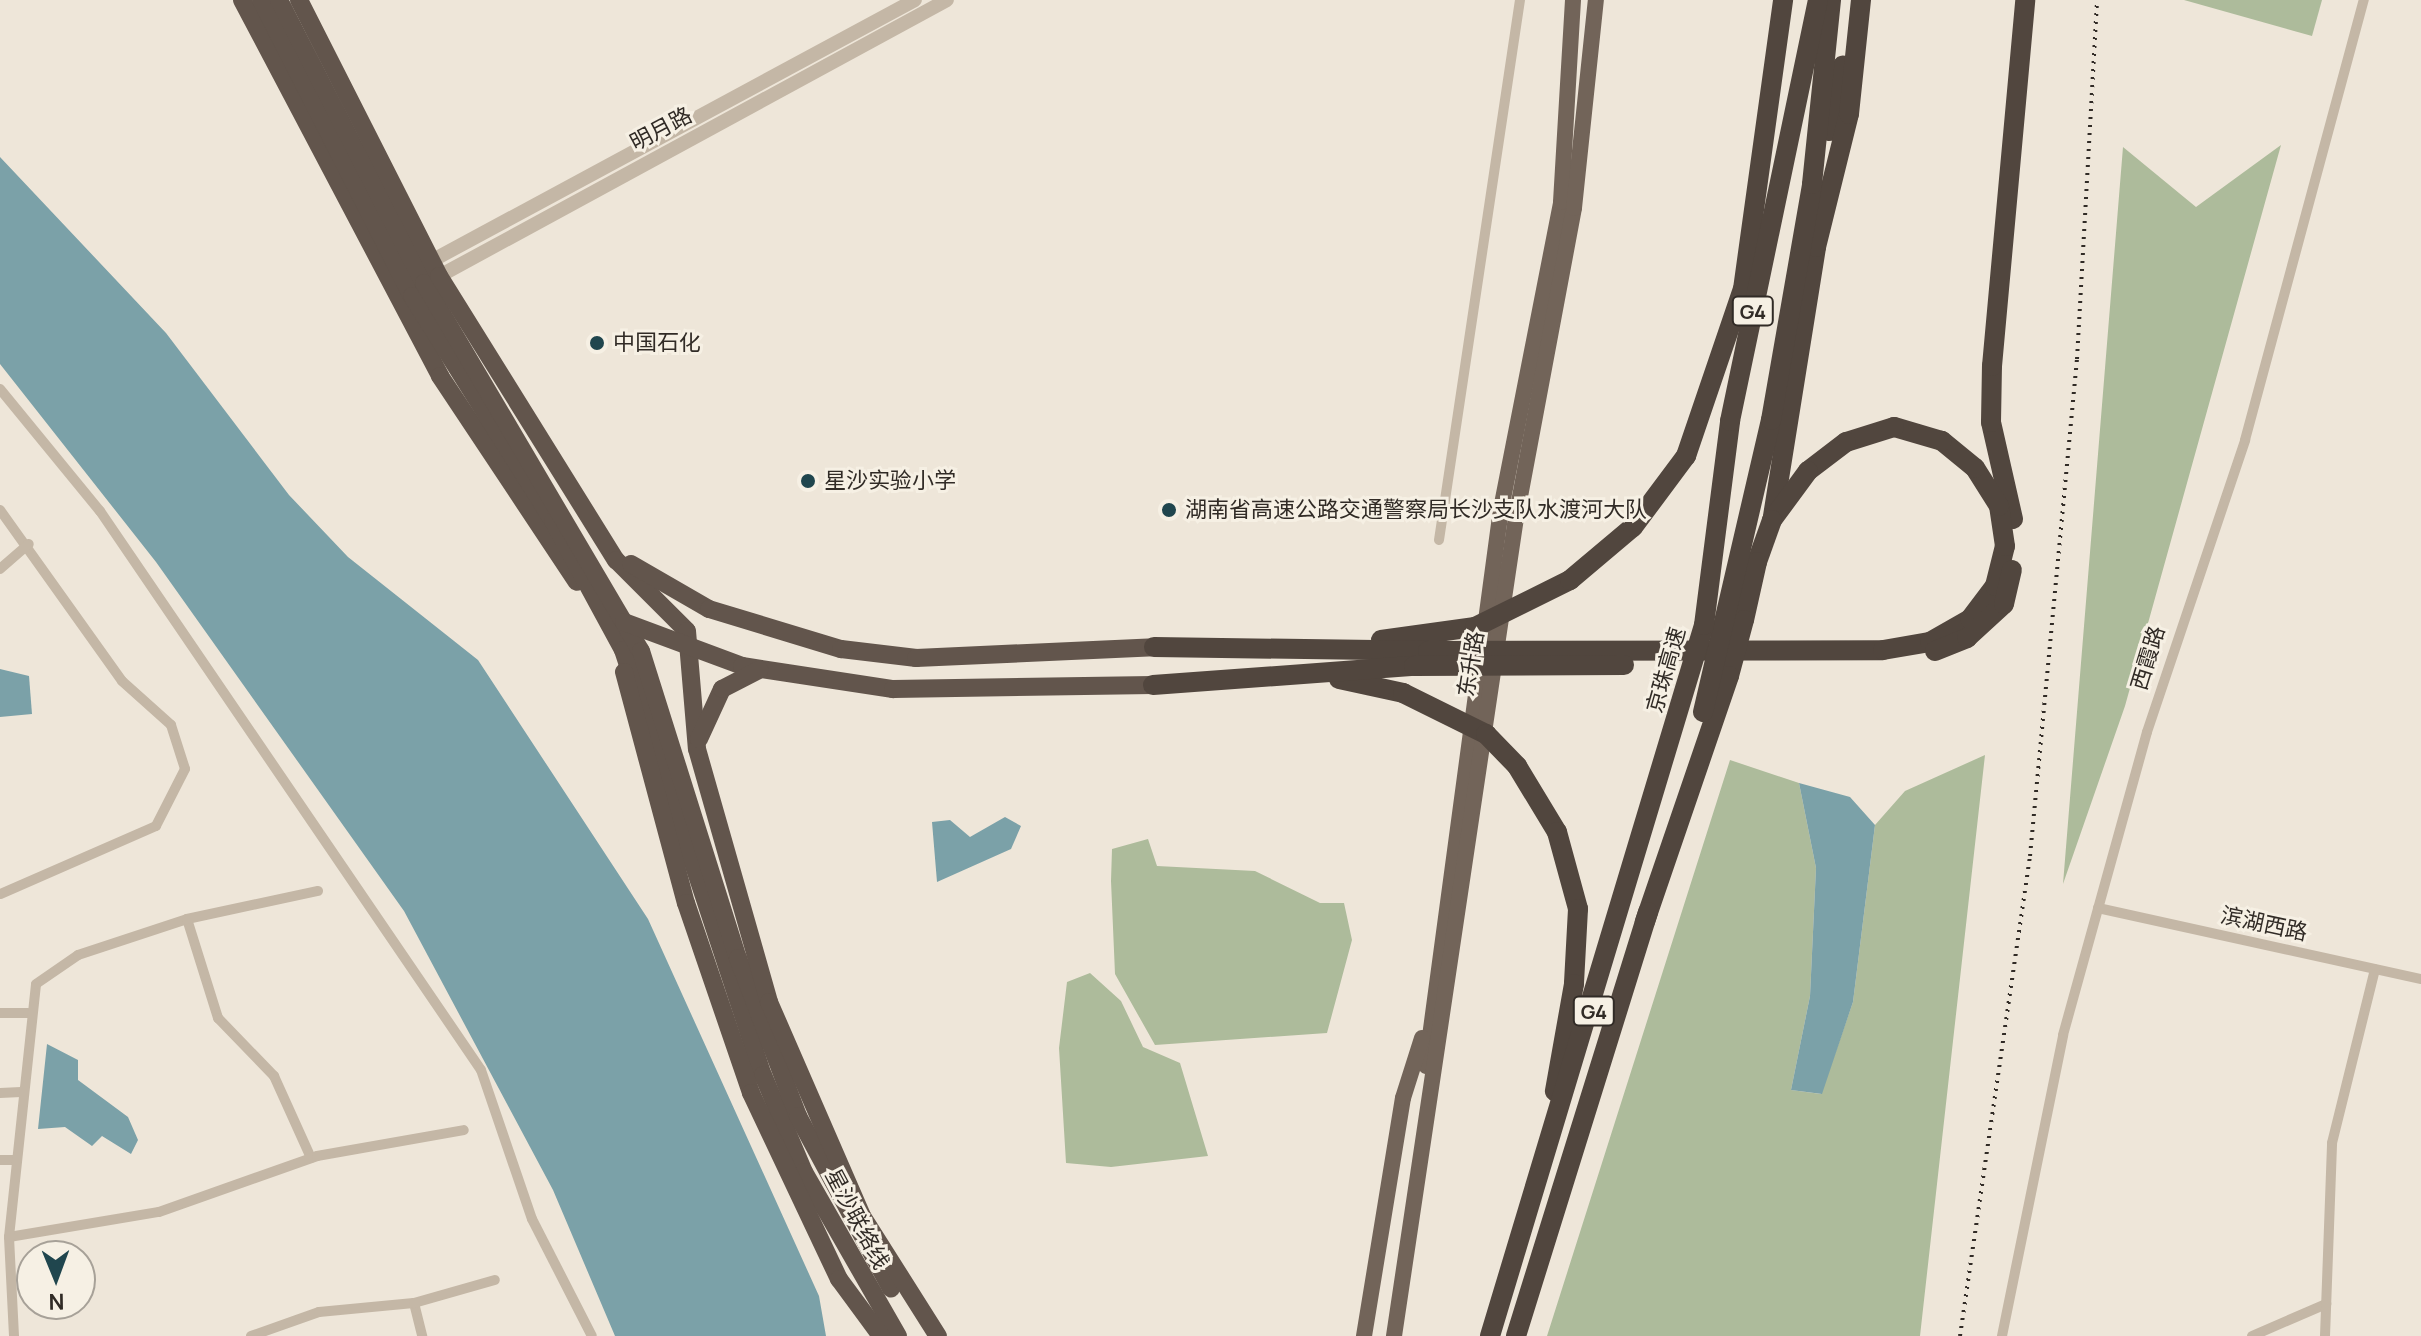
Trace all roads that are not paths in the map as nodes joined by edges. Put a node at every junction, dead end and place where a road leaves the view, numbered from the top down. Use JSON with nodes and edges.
{"nodes":[{"id":1,"x":242,"y":0,"type":"edge"},
{"id":2,"x":261,"y":0,"type":"edge"},
{"id":3,"x":279,"y":0,"type":"edge"},
{"id":4,"x":299,"y":0,"type":"edge"},
{"id":5,"x":915,"y":0,"type":"edge"},
{"id":6,"x":947,"y":0,"type":"edge"},
{"id":7,"x":1520,"y":0,"type":"edge"},
{"id":8,"x":1573,"y":0,"type":"edge"},
{"id":9,"x":1596,"y":0,"type":"edge"},
{"id":10,"x":1783,"y":0,"type":"edge"},
{"id":11,"x":1792,"y":0,"type":"edge"},
{"id":12,"x":1818,"y":0,"type":"edge"},
{"id":13,"x":1831,"y":0,"type":"edge"},
{"id":14,"x":1859,"y":0,"type":"edge"},
{"id":15,"x":2025,"y":0,"type":"edge"},
{"id":16,"x":2364,"y":0,"type":"edge"},
{"id":17,"x":326,"y":109,"type":"junction"},
{"id":18,"x":1773,"y":218,"type":"junction"},
{"id":19,"x":1798,"y":259,"type":"junction"},
{"id":20,"x":435,"y":268,"type":"junction"},
{"id":21,"x":392,"y":293,"type":"junction"},
{"id":22,"x":0,"y":389,"type":"edge"},
{"id":23,"x":0,"y":510,"type":"edge"},
{"id":24,"x":1772,"y":520,"type":"junction"},
{"id":25,"x":594,"y":523,"type":"junction"},
{"id":26,"x":1439,"y":540,"type":"dead end"},
{"id":27,"x":29,"y":544,"type":"junction"},
{"id":28,"x":0,"y":569,"type":"edge"},
{"id":29,"x":615,"y":618,"type":"junction"},
{"id":30,"x":1724,"y":623,"type":"junction"},
{"id":31,"x":1339,"y":646,"type":"junction"},
{"id":32,"x":1154,"y":647,"type":"joint"},
{"id":33,"x":689,"y":648,"type":"junction"},
{"id":34,"x":762,"y":670,"type":"junction"},
{"id":35,"x":1316,"y":674,"type":"junction"},
{"id":36,"x":1153,"y":685,"type":"joint"},
{"id":37,"x":697,"y":749,"type":"junction"},
{"id":38,"x":1465,"y":794,"type":"junction"},
{"id":39,"x":318,"y":891,"type":"dead end"},
{"id":40,"x":0,"y":894,"type":"edge"},
{"id":41,"x":2098,"y":908,"type":"junction"},
{"id":42,"x":187,"y":919,"type":"junction"},
{"id":43,"x":2375,"y":969,"type":"junction"},
{"id":44,"x":2421,"y":979,"type":"edge"},
{"id":45,"x":1431,"y":1010,"type":"junction"},
{"id":46,"x":0,"y":1013,"type":"edge"},
{"id":47,"x":28,"y":1013,"type":"junction"},
{"id":48,"x":21,"y":1092,"type":"junction"},
{"id":49,"x":0,"y":1093,"type":"edge"},
{"id":50,"x":790,"y":1119,"type":"junction"},
{"id":51,"x":464,"y":1130,"type":"dead end"},
{"id":52,"x":311,"y":1158,"type":"junction"},
{"id":53,"x":0,"y":1160,"type":"edge"},
{"id":54,"x":16,"y":1160,"type":"junction"},
{"id":55,"x":9,"y":1237,"type":"junction"},
{"id":56,"x":495,"y":1280,"type":"dead end"},
{"id":57,"x":5,"y":1294,"type":"edge"},
{"id":58,"x":414,"y":1303,"type":"junction"},
{"id":59,"x":2326,"y":1304,"type":"junction"},
{"id":60,"x":1492,"y":1329,"type":"edge"},
{"id":61,"x":14,"y":1336,"type":"edge"},
{"id":62,"x":251,"y":1336,"type":"edge"},
{"id":63,"x":422,"y":1336,"type":"edge"},
{"id":64,"x":592,"y":1336,"type":"edge"},
{"id":65,"x":881,"y":1336,"type":"edge"},
{"id":66,"x":898,"y":1336,"type":"edge"},
{"id":67,"x":927,"y":1336,"type":"edge"},
{"id":68,"x":938,"y":1336,"type":"edge"},
{"id":69,"x":1364,"y":1336,"type":"edge"},
{"id":70,"x":1384,"y":1336,"type":"edge"},
{"id":71,"x":1394,"y":1336,"type":"edge"},
{"id":72,"x":1516,"y":1336,"type":"edge"},
{"id":73,"x":2002,"y":1336,"type":"edge"},
{"id":74,"x":2252,"y":1336,"type":"edge"},
{"id":75,"x":2325,"y":1336,"type":"edge"}],
"edges":[{"from":1,"to":21,"type":"highway"},
{"from":2,"to":17,"type":"highway"},
{"from":3,"to":17,"type":"highway"},
{"from":4,"to":20,"type":"highway"},
{"from":5,"to":20,"type":"street","name":"明月路"},
{"from":6,"to":20,"type":"street","name":"明月路"},
{"from":7,"to":26,"type":"street"},
{"from":8,"to":38,"type":"main road","name":"东升路"},
{"from":9,"to":38,"type":"main road","name":"东升路"},
{"from":10,"to":31,"type":"highway"},
{"from":11,"to":18,"type":"highway"},
{"from":12,"to":18,"type":"highway","name":"京珠高速","number":"G4"},
{"from":13,"to":19,"type":"highway","name":"京珠高速","number":"G4"},
{"from":14,"to":19,"type":"highway"},
{"from":14,"to":24,"type":"highway"},
{"from":15,"to":35,"type":"highway"},
{"from":16,"to":41,"type":"street","name":"西霞路"},
{"from":17,"to":50,"type":"highway"},
{"from":18,"to":30,"type":"highway","name":"京珠高速","number":"G4"},
{"from":19,"to":30,"type":"highway","name":"京珠高速","number":"G4"},
{"from":20,"to":21,"type":"street","name":"明月路"},
{"from":20,"to":25,"type":"highway"},
{"from":21,"to":29,"type":"highway"},
{"from":22,"to":64,"type":"street"},
{"from":23,"to":27,"type":"street"},
{"from":24,"to":30,"type":"highway"},
{"from":24,"to":31,"type":"highway"},
{"from":25,"to":32,"type":"highway"},
{"from":25,"to":33,"type":"highway"},
{"from":27,"to":28,"type":"street"},
{"from":27,"to":40,"type":"street"},
{"from":29,"to":33,"type":"highway"},
{"from":29,"to":65,"type":"highway"},
{"from":30,"to":60,"type":"highway","name":"京珠高速","number":"G4"},
{"from":30,"to":72,"type":"highway","number":"G4"},
{"from":31,"to":32,"type":"highway"},
{"from":33,"to":34,"type":"highway"},
{"from":33,"to":37,"type":"highway"},
{"from":34,"to":36,"type":"highway"},
{"from":34,"to":37,"type":"highway"},
{"from":35,"to":36,"type":"highway"},
{"from":35,"to":60,"type":"highway"},
{"from":37,"to":68,"type":"highway"},
{"from":38,"to":45,"type":"main road","name":"东升路"},
{"from":38,"to":71,"type":"main road","name":"东升路"},
{"from":39,"to":42,"type":"street"},
{"from":41,"to":43,"type":"street","name":"滨湖西路"},
{"from":41,"to":73,"type":"street","name":"西霞路"},
{"from":42,"to":47,"type":"street"},
{"from":42,"to":52,"type":"street"},
{"from":43,"to":44,"type":"street","name":"滨湖西路"},
{"from":43,"to":59,"type":"street"},
{"from":45,"to":69,"type":"main road"},
{"from":45,"to":70,"type":"main road","name":"东升路"},
{"from":46,"to":47,"type":"street"},
{"from":47,"to":48,"type":"street"},
{"from":48,"to":49,"type":"street"},
{"from":48,"to":54,"type":"street"},
{"from":50,"to":66,"type":"highway","name":"星沙联络线"},
{"from":50,"to":67,"type":"highway"},
{"from":51,"to":52,"type":"street"},
{"from":52,"to":55,"type":"street"},
{"from":53,"to":54,"type":"street"},
{"from":54,"to":55,"type":"street"},
{"from":55,"to":57,"type":"street"},
{"from":56,"to":58,"type":"street"},
{"from":57,"to":61,"type":"street"},
{"from":58,"to":62,"type":"street"},
{"from":58,"to":63,"type":"street"},
{"from":59,"to":74,"type":"street"},
{"from":59,"to":75,"type":"street"}]}
